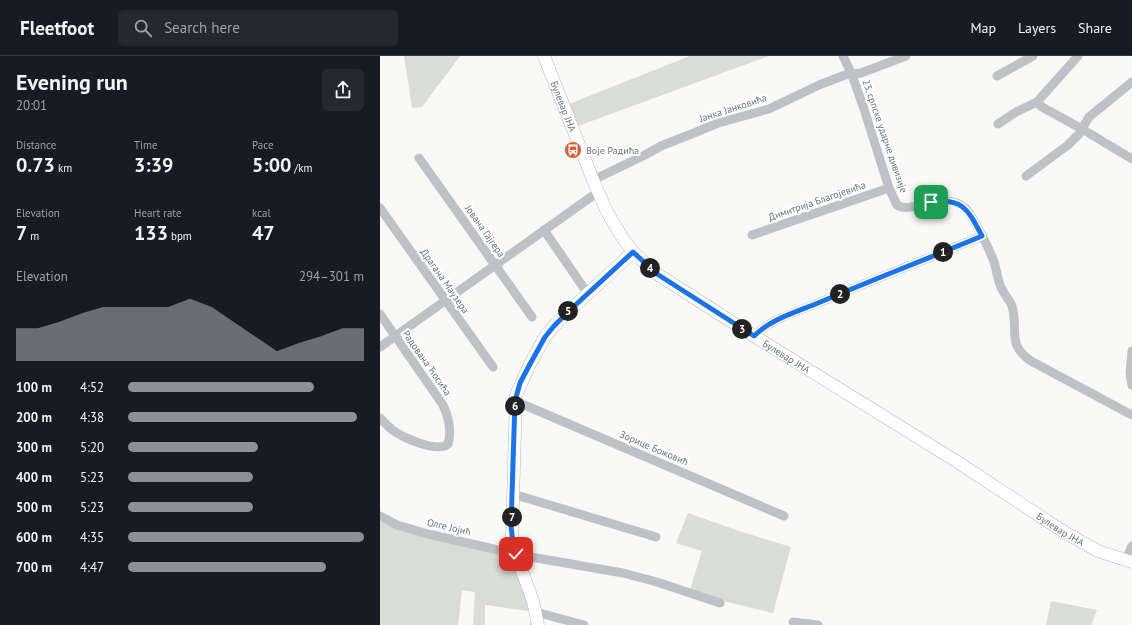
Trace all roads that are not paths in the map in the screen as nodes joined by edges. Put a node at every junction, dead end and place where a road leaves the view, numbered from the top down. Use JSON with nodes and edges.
{"nodes":[{"id":1,"x":544,"y":56,"type":"edge"},
{"id":2,"x":843,"y":56,"type":"edge"},
{"id":3,"x":906,"y":56,"type":"edge"},
{"id":4,"x":1033,"y":56,"type":"edge"},
{"id":5,"x":1078,"y":56,"type":"edge"},
{"id":6,"x":852,"y":75,"type":"junction"},
{"id":7,"x":997,"y":76,"type":"dead end"},
{"id":8,"x":1132,"y":82,"type":"edge"},
{"id":9,"x":1037,"y":102,"type":"junction"},
{"id":10,"x":998,"y":124,"type":"dead end"},
{"id":11,"x":1082,"y":129,"type":"junction"},
{"id":12,"x":420,"y":158,"type":"dead end"},
{"id":13,"x":1132,"y":158,"type":"edge"},
{"id":14,"x":1026,"y":176,"type":"dead end"},
{"id":15,"x":593,"y":180,"type":"junction"},
{"id":16,"x":889,"y":188,"type":"junction"},
{"id":17,"x":598,"y":192,"type":"junction"},
{"id":18,"x":380,"y":208,"type":"edge"},
{"id":19,"x":544,"y":230,"type":"junction"},
{"id":20,"x":752,"y":235,"type":"dead end"},
{"id":21,"x":982,"y":236,"type":"junction"},
{"id":22,"x":633,"y":252,"type":"junction"},
{"id":23,"x":495,"y":265,"type":"junction"},
{"id":24,"x":588,"y":294,"type":"junction"},
{"id":25,"x":446,"y":300,"type":"junction"},
{"id":26,"x":380,"y":314,"type":"edge"},
{"id":27,"x":532,"y":317,"type":"dead end"},
{"id":28,"x":395,"y":336,"type":"junction"},
{"id":29,"x":754,"y":336,"type":"junction"},
{"id":30,"x":380,"y":347,"type":"edge"},
{"id":31,"x":1132,"y":351,"type":"edge"},
{"id":32,"x":493,"y":367,"type":"dead end"},
{"id":33,"x":1132,"y":385,"type":"edge"},
{"id":34,"x":515,"y":401,"type":"junction"},
{"id":35,"x":1132,"y":415,"type":"edge"},
{"id":36,"x":380,"y":418,"type":"edge"},
{"id":37,"x":513,"y":494,"type":"junction"},
{"id":38,"x":380,"y":516,"type":"edge"},
{"id":39,"x":784,"y":516,"type":"dead end"},
{"id":40,"x":656,"y":537,"type":"dead end"},
{"id":41,"x":1132,"y":546,"type":"edge"},
{"id":42,"x":516,"y":554,"type":"junction"},
{"id":43,"x":1129,"y":561,"type":"edge"},
{"id":44,"x":720,"y":603,"type":"dead end"},
{"id":45,"x":536,"y":612,"type":"junction"},
{"id":46,"x":793,"y":622,"type":"dead end"},
{"id":47,"x":538,"y":625,"type":"edge"},
{"id":48,"x":584,"y":625,"type":"edge"},
{"id":49,"x":818,"y":625,"type":"edge"}],
"edges":[{"from":1,"to":15,"type":"main road","name":"Булевар ЈНА"},
{"from":2,"to":6,"type":"street","name":"23. српске ударне дивизије"},
{"from":3,"to":6,"type":"street","name":"Јанка Јанковића"},
{"from":4,"to":7,"type":"street"},
{"from":5,"to":9,"type":"street"},
{"from":6,"to":15,"type":"street","name":"Јанка Јанковића"},
{"from":6,"to":16,"type":"street","name":"23. српске ударне дивизије"},
{"from":8,"to":11,"type":"street"},
{"from":9,"to":10,"type":"street"},
{"from":9,"to":11,"type":"street"},
{"from":11,"to":13,"type":"street"},
{"from":11,"to":14,"type":"street"},
{"from":12,"to":23,"type":"street","name":"Јована Гајгера"},
{"from":15,"to":17,"type":"main road","name":"Булевар ЈНА"},
{"from":16,"to":20,"type":"street","name":"Димитрија Благојевића"},
{"from":16,"to":21,"type":"street","name":"23. српске ударне дивизије"},
{"from":17,"to":19,"type":"street"},
{"from":17,"to":22,"type":"main road","name":"Булевар ЈНА"},
{"from":18,"to":25,"type":"street","name":"Драгана Маузера"},
{"from":19,"to":23,"type":"street"},
{"from":19,"to":24,"type":"street"},
{"from":21,"to":29,"type":"street"},
{"from":21,"to":35,"type":"street","name":"23. српске ударне дивизије"},
{"from":22,"to":24,"type":"main road"},
{"from":22,"to":29,"type":"main road","name":"Булевар ЈНА"},
{"from":23,"to":25,"type":"street"},
{"from":23,"to":27,"type":"street","name":"Јована Гајгера"},
{"from":24,"to":34,"type":"main road"},
{"from":25,"to":28,"type":"street"},
{"from":25,"to":32,"type":"street","name":"Драгана Маузера"},
{"from":26,"to":28,"type":"street","name":"Радована Ћосића"},
{"from":28,"to":30,"type":"street"},
{"from":28,"to":36,"type":"street","name":"Радована Ћосића"},
{"from":29,"to":43,"type":"main road","name":"Булевар ЈНА"},
{"from":31,"to":33,"type":"street"},
{"from":34,"to":37,"type":"main road"},
{"from":34,"to":39,"type":"street","name":"Зорице Божовић"},
{"from":37,"to":40,"type":"street"},
{"from":37,"to":42,"type":"main road"},
{"from":38,"to":42,"type":"street","name":"Олге Јојић"},
{"from":41,"to":43,"type":"street"},
{"from":42,"to":44,"type":"street","name":"Олге Јојић"},
{"from":42,"to":45,"type":"main road"},
{"from":45,"to":47,"type":"main road"},
{"from":45,"to":48,"type":"street"},
{"from":46,"to":49,"type":"street"}]}
